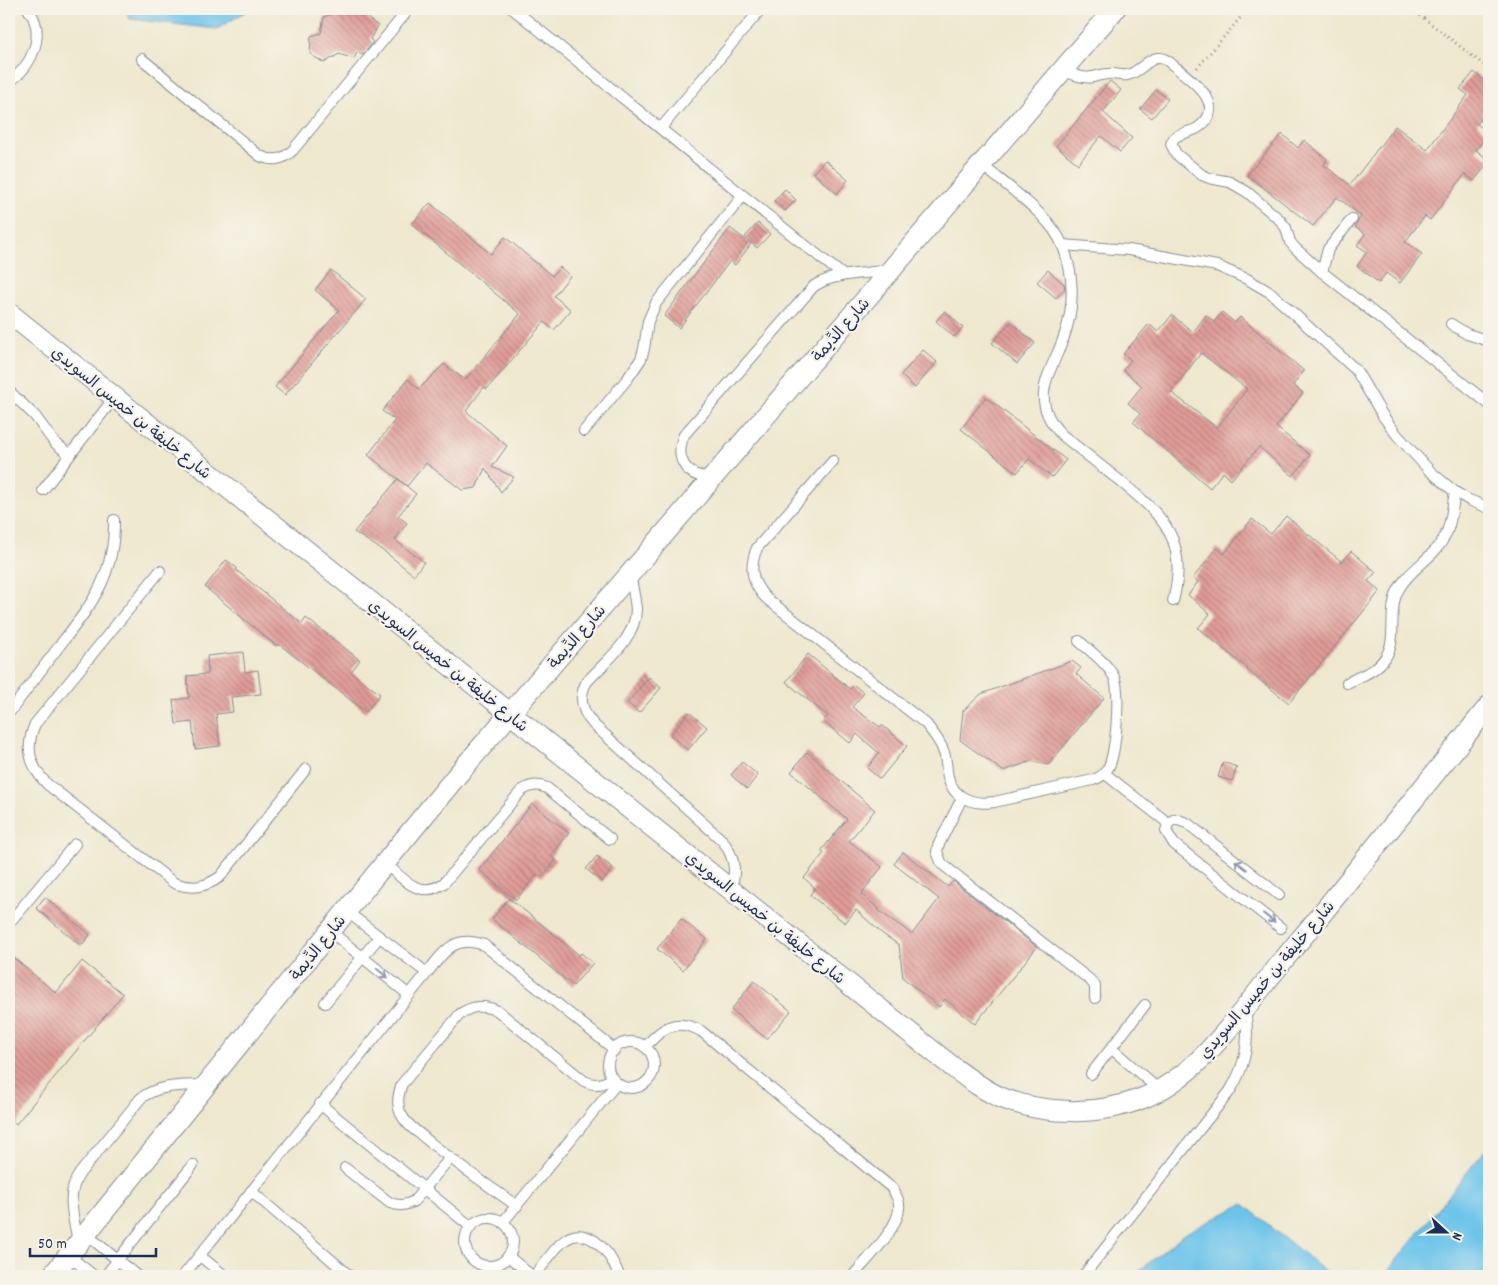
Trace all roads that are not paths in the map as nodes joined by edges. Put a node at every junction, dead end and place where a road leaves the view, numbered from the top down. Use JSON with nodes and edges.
{"nodes":[{"id":1,"x":28,"y":9,"type":"edge"},
{"id":2,"x":410,"y":9,"type":"edge"},
{"id":3,"x":513,"y":9,"type":"edge"},
{"id":4,"x":761,"y":9,"type":"edge"},
{"id":5,"x":1115,"y":9,"type":"edge"},
{"id":6,"x":142,"y":59,"type":"dead end"},
{"id":7,"x":1063,"y":70,"type":"junction"},
{"id":8,"x":9,"y":82,"type":"edge"},
{"id":9,"x":662,"y":128,"type":"junction"},
{"id":10,"x":981,"y":164,"type":"junction"},
{"id":11,"x":742,"y":197,"type":"junction"},
{"id":12,"x":1352,"y":219,"type":"dead end"},
{"id":13,"x":1062,"y":245,"type":"junction"},
{"id":14,"x":891,"y":269,"type":"junction"},
{"id":15,"x":1322,"y":272,"type":"junction"},
{"id":16,"x":843,"y":275,"type":"junction"},
{"id":17,"x":9,"y":314,"type":"edge"},
{"id":18,"x":1451,"y":324,"type":"dead end"},
{"id":19,"x":1489,"y":341,"type":"edge"},
{"id":20,"x":9,"y":391,"type":"edge"},
{"id":21,"x":114,"y":398,"type":"junction"},
{"id":22,"x":1489,"y":404,"type":"edge"},
{"id":23,"x":584,"y":431,"type":"dead end"},
{"id":24,"x":70,"y":455,"type":"junction"},
{"id":25,"x":833,"y":462,"type":"dead end"},
{"id":26,"x":712,"y":477,"type":"junction"},
{"id":27,"x":43,"y":490,"type":"dead end"},
{"id":28,"x":1454,"y":492,"type":"junction"},
{"id":29,"x":1489,"y":508,"type":"edge"},
{"id":30,"x":114,"y":520,"type":"dead end"},
{"id":31,"x":160,"y":571,"type":"dead end"},
{"id":32,"x":630,"y":573,"type":"junction"},
{"id":33,"x":1173,"y":600,"type":"dead end"},
{"id":34,"x":1079,"y":641,"type":"dead end"},
{"id":35,"x":1347,"y":683,"type":"dead end"},
{"id":36,"x":1489,"y":706,"type":"edge"},
{"id":37,"x":9,"y":713,"type":"edge"},
{"id":38,"x":510,"y":714,"type":"junction"},
{"id":39,"x":306,"y":769,"type":"dead end"},
{"id":40,"x":1104,"y":774,"type":"junction"},
{"id":41,"x":962,"y":798,"type":"junction"},
{"id":42,"x":1168,"y":823,"type":"junction"},
{"id":43,"x":610,"y":839,"type":"dead end"},
{"id":44,"x":75,"y":844,"type":"dead end"},
{"id":45,"x":385,"y":864,"type":"junction"},
{"id":46,"x":732,"y":888,"type":"junction"},
{"id":47,"x":1279,"y":894,"type":"dead end"},
{"id":48,"x":346,"y":911,"type":"junction"},
{"id":49,"x":9,"y":923,"type":"edge"},
{"id":50,"x":1281,"y":928,"type":"dead end"},
{"id":51,"x":330,"y":931,"type":"junction"},
{"id":52,"x":379,"y":937,"type":"junction"},
{"id":53,"x":363,"y":957,"type":"junction"},
{"id":54,"x":427,"y":973,"type":"junction"},
{"id":55,"x":409,"y":995,"type":"junction"},
{"id":56,"x":1095,"y":998,"type":"dead end"},
{"id":57,"x":325,"y":1003,"type":"dead end"},
{"id":58,"x":1145,"y":1005,"type":"dead end"},
{"id":59,"x":1244,"y":1009,"type":"junction"},
{"id":60,"x":645,"y":1047,"type":"junction"},
{"id":61,"x":1110,"y":1048,"type":"junction"},
{"id":62,"x":615,"y":1050,"type":"junction"},
{"id":63,"x":1090,"y":1074,"type":"dead end"},
{"id":64,"x":615,"y":1080,"type":"junction"},
{"id":65,"x":206,"y":1084,"type":"junction"},
{"id":66,"x":1159,"y":1090,"type":"junction"},
{"id":67,"x":320,"y":1104,"type":"junction"},
{"id":68,"x":450,"y":1158,"type":"junction"},
{"id":69,"x":193,"y":1165,"type":"dead end"},
{"id":70,"x":345,"y":1168,"type":"dead end"},
{"id":71,"x":425,"y":1189,"type":"junction"},
{"id":72,"x":251,"y":1191,"type":"junction"},
{"id":73,"x":517,"y":1206,"type":"junction"},
{"id":74,"x":503,"y":1222,"type":"junction"},
{"id":75,"x":470,"y":1226,"type":"junction"},
{"id":76,"x":78,"y":1245,"type":"junction"},
{"id":77,"x":200,"y":1256,"type":"junction"},
{"id":78,"x":508,"y":1256,"type":"junction"},
{"id":79,"x":117,"y":1261,"type":"junction"},
{"id":80,"x":52,"y":1276,"type":"edge"},
{"id":81,"x":94,"y":1276,"type":"edge"},
{"id":82,"x":104,"y":1276,"type":"edge"},
{"id":83,"x":137,"y":1276,"type":"edge"},
{"id":84,"x":183,"y":1276,"type":"edge"},
{"id":85,"x":225,"y":1276,"type":"edge"},
{"id":86,"x":350,"y":1276,"type":"edge"},
{"id":87,"x":533,"y":1276,"type":"edge"},
{"id":88,"x":619,"y":1276,"type":"edge"},
{"id":89,"x":853,"y":1276,"type":"edge"},
{"id":90,"x":1083,"y":1276,"type":"edge"}],
"edges":[{"from":1,"to":8,"type":"lane"},
{"from":2,"to":6,"type":"lane"},
{"from":3,"to":9,"type":"lane"},
{"from":4,"to":9,"type":"lane"},
{"from":5,"to":7,"type":"street","name":"شارع الدِّيمة"},
{"from":7,"to":10,"type":"street","name":"شارع الدِّيمة"},
{"from":7,"to":15,"type":"lane"},
{"from":9,"to":11,"type":"lane"},
{"from":10,"to":13,"type":"lane"},
{"from":10,"to":14,"type":"street","name":"شارع الدِّيمة"},
{"from":11,"to":16,"type":"lane"},
{"from":11,"to":23,"type":"lane"},
{"from":12,"to":15,"type":"lane"},
{"from":13,"to":28,"type":"lane"},
{"from":13,"to":33,"type":"lane"},
{"from":14,"to":16,"type":"lane"},
{"from":14,"to":26,"type":"street","name":"شارع الدِّيمة"},
{"from":15,"to":22,"type":"lane"},
{"from":16,"to":26,"type":"lane"},
{"from":17,"to":21,"type":"street","name":"شارع خليفة بن خميس السويدي"},
{"from":18,"to":19,"type":"lane"},
{"from":20,"to":24,"type":"lane"},
{"from":21,"to":24,"type":"lane"},
{"from":21,"to":38,"type":"street","name":"شارع خليفة بن خميس السويدي"},
{"from":24,"to":27,"type":"lane"},
{"from":25,"to":41,"type":"lane"},
{"from":26,"to":32,"type":"street","name":"شارع الدِّيمة"},
{"from":28,"to":29,"type":"lane"},
{"from":28,"to":35,"type":"lane"},
{"from":30,"to":37,"type":"lane"},
{"from":31,"to":39,"type":"lane"},
{"from":32,"to":38,"type":"street","name":"شارع الدِّيمة"},
{"from":32,"to":46,"type":"lane"},
{"from":34,"to":40,"type":"lane"},
{"from":36,"to":59,"type":"street","name":"شارع خليفة بن خميس السويدي"},
{"from":38,"to":45,"type":"street","name":"شارع الدِّيمة"},
{"from":38,"to":46,"type":"street","name":"شارع خليفة بن خميس السويدي"},
{"from":40,"to":41,"type":"lane"},
{"from":40,"to":42,"type":"lane"},
{"from":41,"to":56,"type":"lane"},
{"from":47,"to":42,"type":"lane","one_way":true},
{"from":42,"to":50,"type":"lane","one_way":true},
{"from":43,"to":45,"type":"lane"},
{"from":44,"to":49,"type":"lane"},
{"from":45,"to":48,"type":"street","name":"شارع الدِّيمة"},
{"from":46,"to":66,"type":"street","name":"شارع خليفة بن خميس السويدي"},
{"from":48,"to":51,"type":"street","name":"شارع الدِّيمة"},
{"from":48,"to":52,"type":"lane"},
{"from":51,"to":53,"type":"lane"},
{"from":51,"to":65,"type":"street","name":"شارع الدِّيمة"},
{"from":52,"to":53,"type":"lane"},
{"from":52,"to":54,"type":"lane"},
{"from":53,"to":55,"type":"lane","one_way":true},
{"from":53,"to":57,"type":"lane"},
{"from":54,"to":55,"type":"lane"},
{"from":54,"to":62,"type":"lane"},
{"from":55,"to":67,"type":"lane"},
{"from":58,"to":61,"type":"lane"},
{"from":59,"to":66,"type":"street","name":"شارع خليفة بن خميس السويدي"},
{"from":59,"to":90,"type":"lane"},
{"from":60,"to":62,"type":"lane"},
{"from":60,"to":64,"type":"lane"},
{"from":60,"to":89,"type":"lane"},
{"from":61,"to":63,"type":"lane"},
{"from":61,"to":66,"type":"lane"},
{"from":62,"to":64,"type":"lane"},
{"from":64,"to":68,"type":"lane"},
{"from":64,"to":73,"type":"lane"},
{"from":65,"to":76,"type":"street","name":"شارع الدِّيمة"},
{"from":65,"to":76,"type":"lane"},
{"from":67,"to":71,"type":"lane"},
{"from":67,"to":72,"type":"lane"},
{"from":68,"to":71,"type":"lane"},
{"from":68,"to":73,"type":"lane"},
{"from":69,"to":79,"type":"lane"},
{"from":70,"to":71,"type":"lane"},
{"from":71,"to":75,"type":"lane"},
{"from":72,"to":77,"type":"lane"},
{"from":72,"to":86,"type":"lane"},
{"from":73,"to":74,"type":"lane"},
{"from":74,"to":75,"type":"lane"},
{"from":74,"to":78,"type":"lane"},
{"from":75,"to":78,"type":"lane"},
{"from":76,"to":79,"type":"lane"},
{"from":76,"to":80,"type":"street","name":"شارع الدِّيمة"},
{"from":76,"to":81,"type":"lane"},
{"from":77,"to":84,"type":"lane"},
{"from":77,"to":85,"type":"lane"},
{"from":78,"to":87,"type":"lane"},
{"from":79,"to":82,"type":"lane"},
{"from":79,"to":83,"type":"lane"},
{"from":87,"to":88,"type":"lane"}]}
